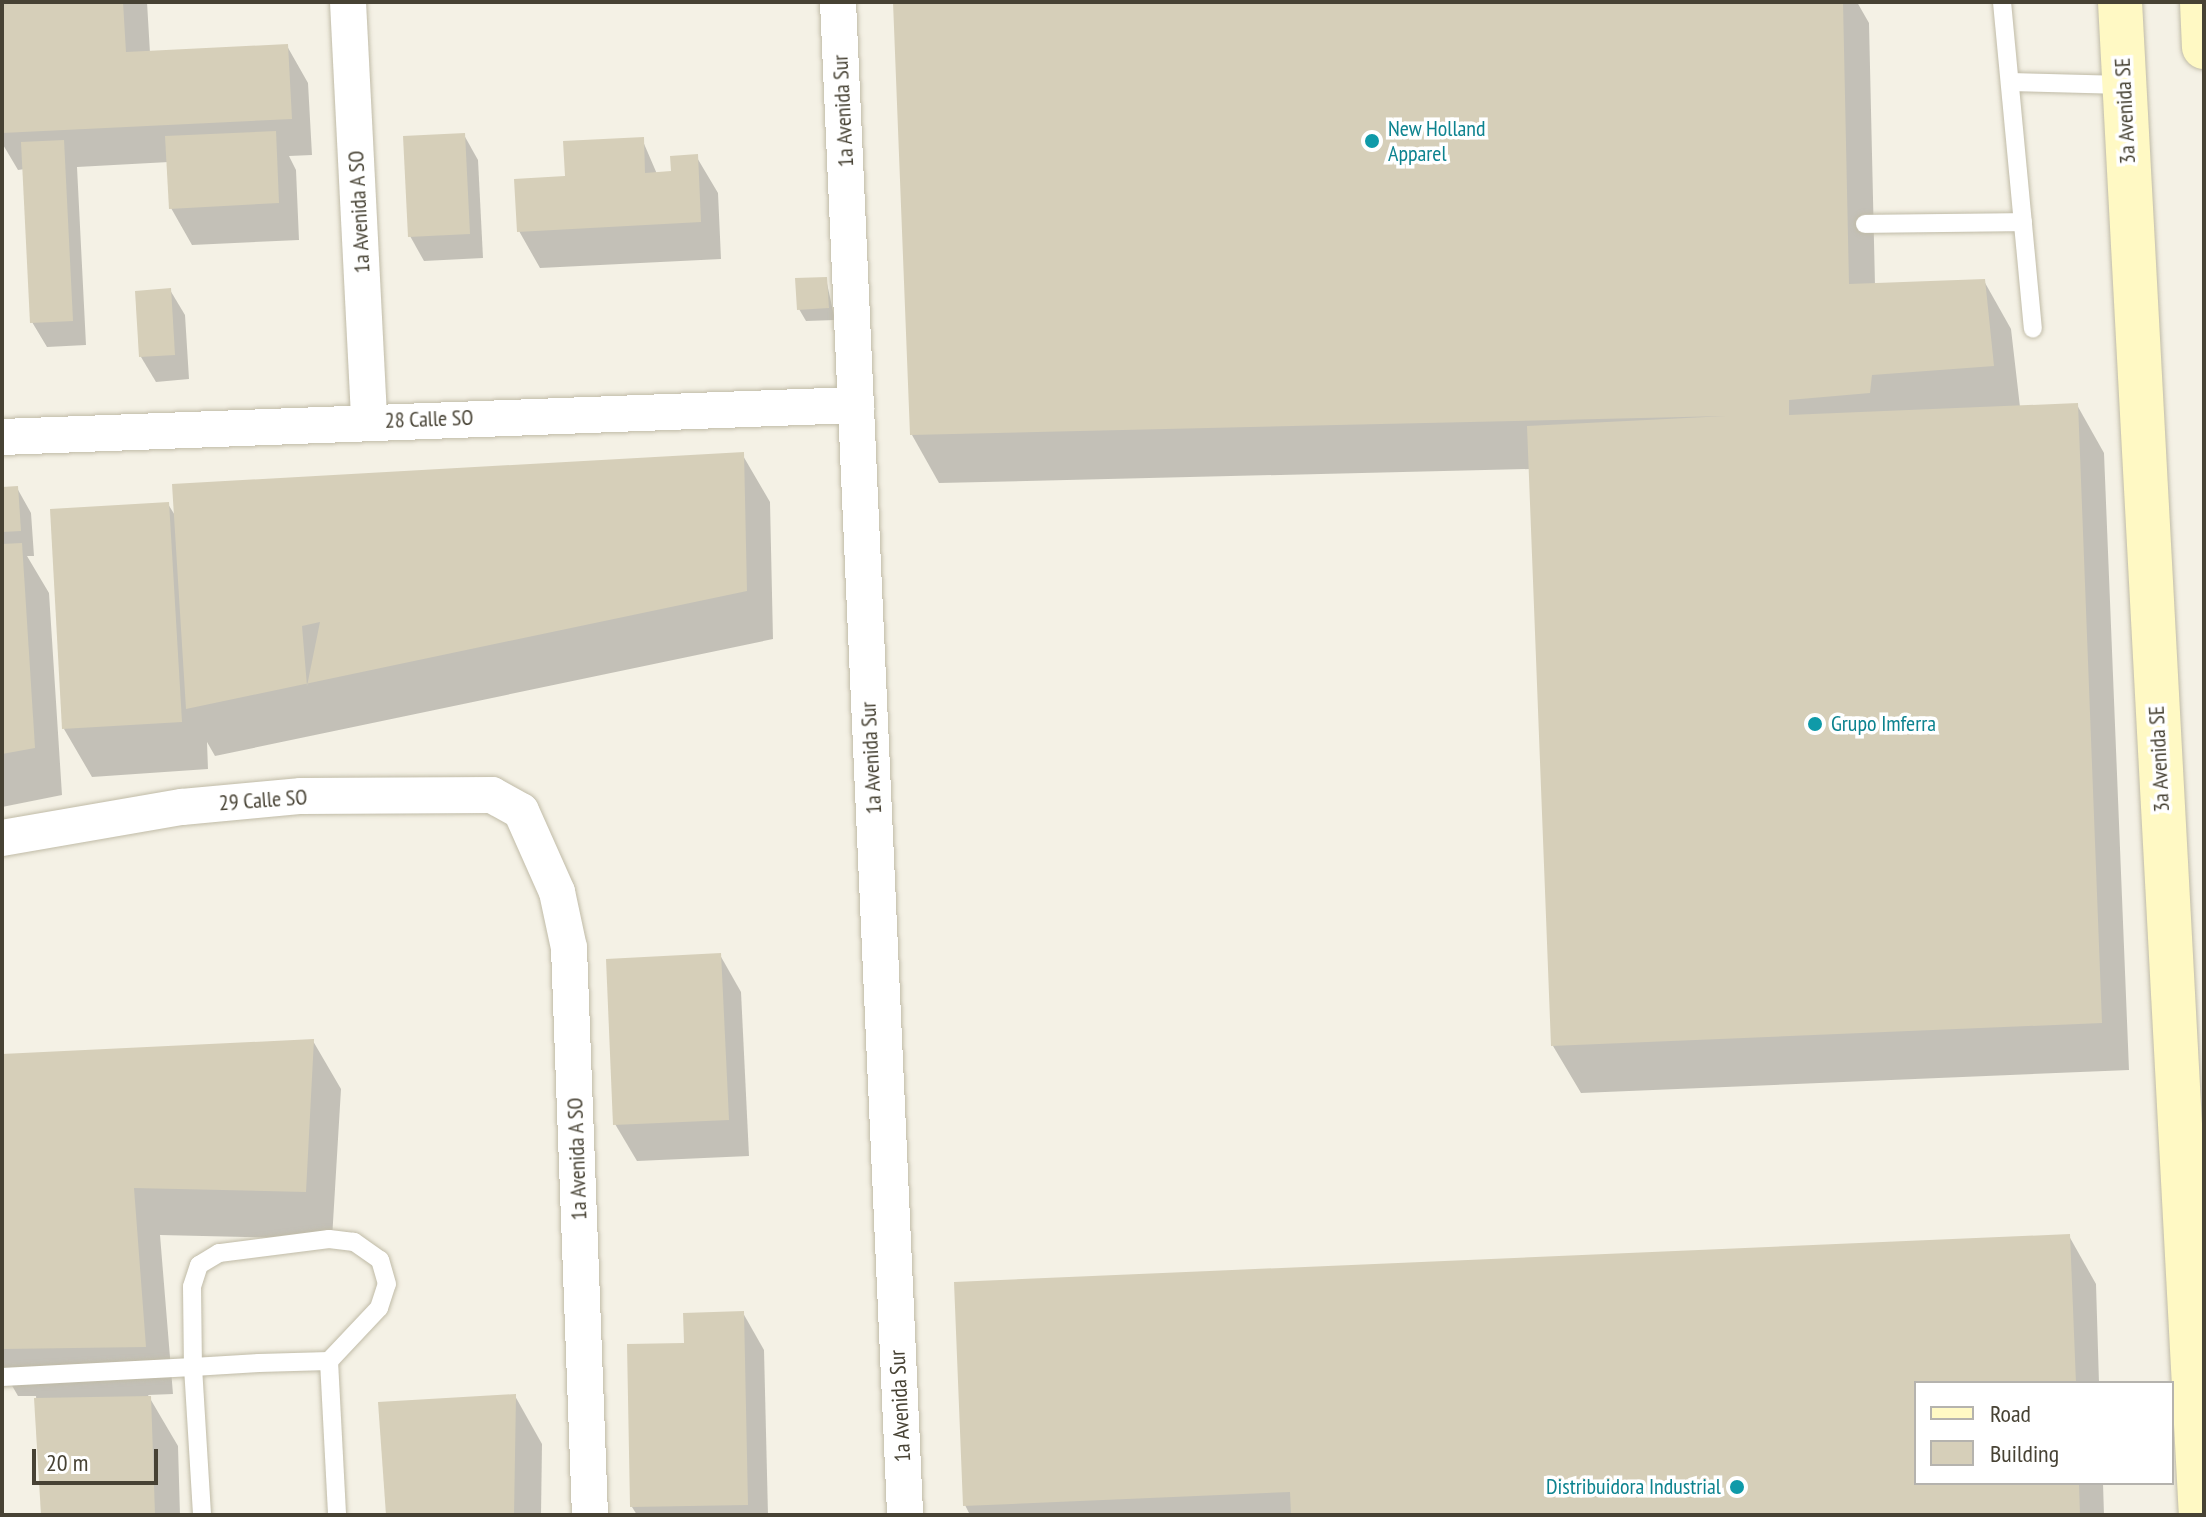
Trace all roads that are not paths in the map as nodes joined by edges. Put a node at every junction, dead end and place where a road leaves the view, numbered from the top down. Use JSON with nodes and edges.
{"nodes":[{"id":1,"x":348,"y":2,"type":"edge"},
{"id":2,"x":838,"y":2,"type":"edge"},
{"id":3,"x":2002,"y":2,"type":"edge"},
{"id":4,"x":2120,"y":2,"type":"edge"},
{"id":5,"x":2202,"y":2,"type":"edge"},
{"id":6,"x":2204,"y":47,"type":"edge"},
{"id":7,"x":2010,"y":82,"type":"junction"},
{"id":8,"x":2124,"y":85,"type":"junction"},
{"id":9,"x":2023,"y":222,"type":"junction"},
{"id":10,"x":1865,"y":224,"type":"dead end"},
{"id":11,"x":2033,"y":329,"type":"dead end"},
{"id":12,"x":856,"y":405,"type":"junction"},
{"id":13,"x":369,"y":421,"type":"junction"},
{"id":14,"x":2,"y":437,"type":"edge"},
{"id":15,"x":521,"y":811,"type":"joint"},
{"id":16,"x":2,"y":838,"type":"edge"},
{"id":17,"x":329,"y":1361,"type":"junction"},
{"id":18,"x":193,"y":1367,"type":"junction"},
{"id":19,"x":2,"y":1377,"type":"edge"},
{"id":20,"x":202,"y":1515,"type":"edge"},
{"id":21,"x":337,"y":1515,"type":"edge"},
{"id":22,"x":590,"y":1515,"type":"edge"},
{"id":23,"x":905,"y":1515,"type":"edge"},
{"id":24,"x":2201,"y":1515,"type":"edge"}],
"edges":[{"from":1,"to":13,"type":"street","name":"1a Avenida A SO"},
{"from":2,"to":12,"type":"street","name":"1a Avenida Sur"},
{"from":3,"to":7,"type":"lane"},
{"from":4,"to":8,"type":"main road","name":"3a Avenida SE"},
{"from":5,"to":6,"type":"main road"},
{"from":7,"to":8,"type":"lane"},
{"from":7,"to":9,"type":"lane"},
{"from":8,"to":24,"type":"main road","name":"3a Avenida SE"},
{"from":9,"to":10,"type":"lane"},
{"from":9,"to":11,"type":"lane"},
{"from":12,"to":13,"type":"street","name":"28 Calle SO"},
{"from":12,"to":23,"type":"street","name":"1a Avenida Sur"},
{"from":13,"to":14,"type":"street","name":"28 Calle SO"},
{"from":15,"to":16,"type":"street","name":"29 Calle SO"},
{"from":15,"to":22,"type":"street","name":"1a Avenida A SO"},
{"from":17,"to":18,"type":"lane"},
{"from":17,"to":18,"type":"lane"},
{"from":17,"to":21,"type":"lane"},
{"from":18,"to":19,"type":"lane"},
{"from":18,"to":20,"type":"lane"}]}
